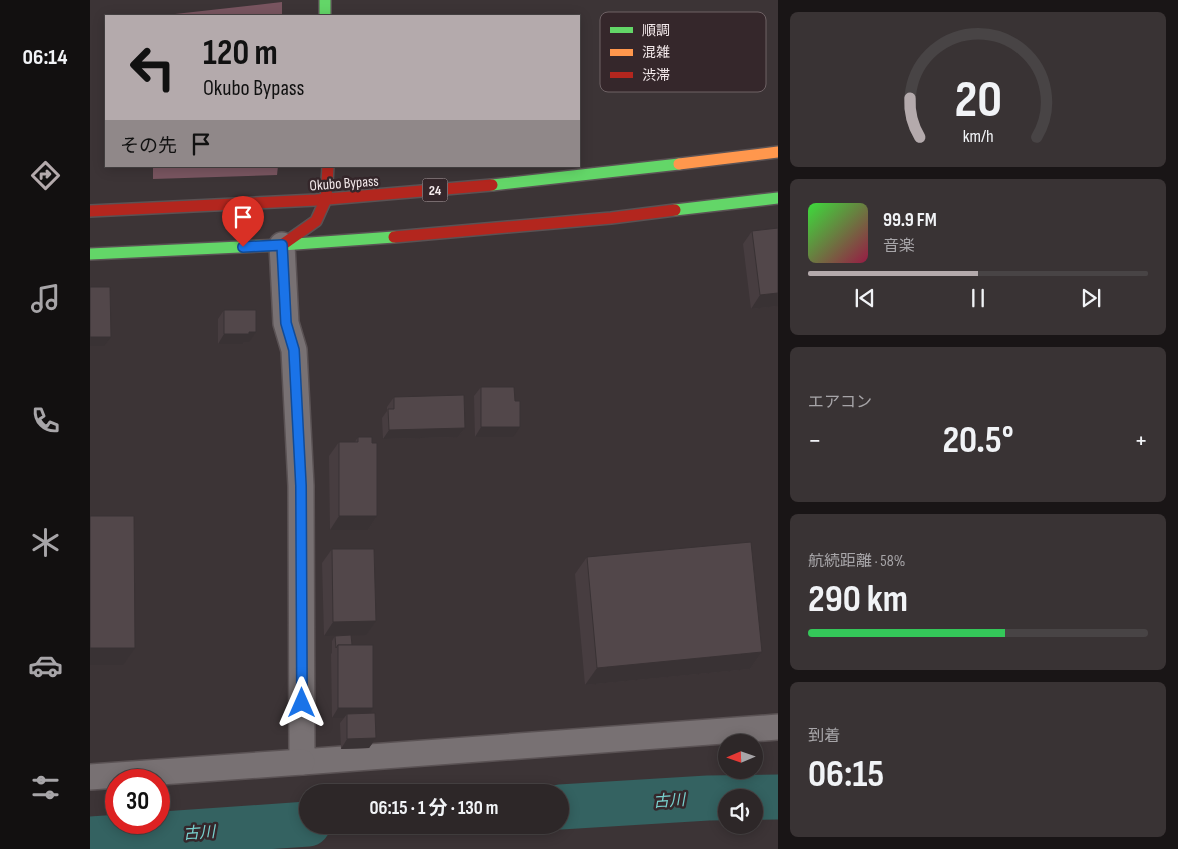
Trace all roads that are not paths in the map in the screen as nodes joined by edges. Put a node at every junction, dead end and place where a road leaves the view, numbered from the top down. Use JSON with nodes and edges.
{"nodes":[{"id":1,"x":324,"y":0,"type":"edge"},
{"id":2,"x":325,"y":15,"type":"edge"},
{"id":3,"x":778,"y":152,"type":"edge"},
{"id":4,"x":328,"y":167,"type":"edge"},
{"id":5,"x":778,"y":198,"type":"edge"},
{"id":6,"x":326,"y":199,"type":"junction"},
{"id":7,"x":90,"y":211,"type":"edge"},
{"id":8,"x":282,"y":245,"type":"junction"},
{"id":9,"x":90,"y":254,"type":"edge"},
{"id":10,"x":778,"y":727,"type":"edge"},
{"id":11,"x":302,"y":762,"type":"junction"},
{"id":12,"x":90,"y":777,"type":"edge"}],
"edges":[{"from":1,"to":2,"type":"main road"},
{"from":3,"to":6,"type":"main road","name":"Okubo Bypass","number":"24"},
{"from":4,"to":6,"type":"main road"},
{"from":5,"to":8,"type":"main road"},
{"from":6,"to":7,"type":"main road","name":"Okubo Bypass","number":"24"},
{"from":6,"to":8,"type":"main road"},
{"from":8,"to":9,"type":"main road"},
{"from":8,"to":11,"type":"street"},
{"from":10,"to":11,"type":"street"},
{"from":11,"to":12,"type":"street"}]}
